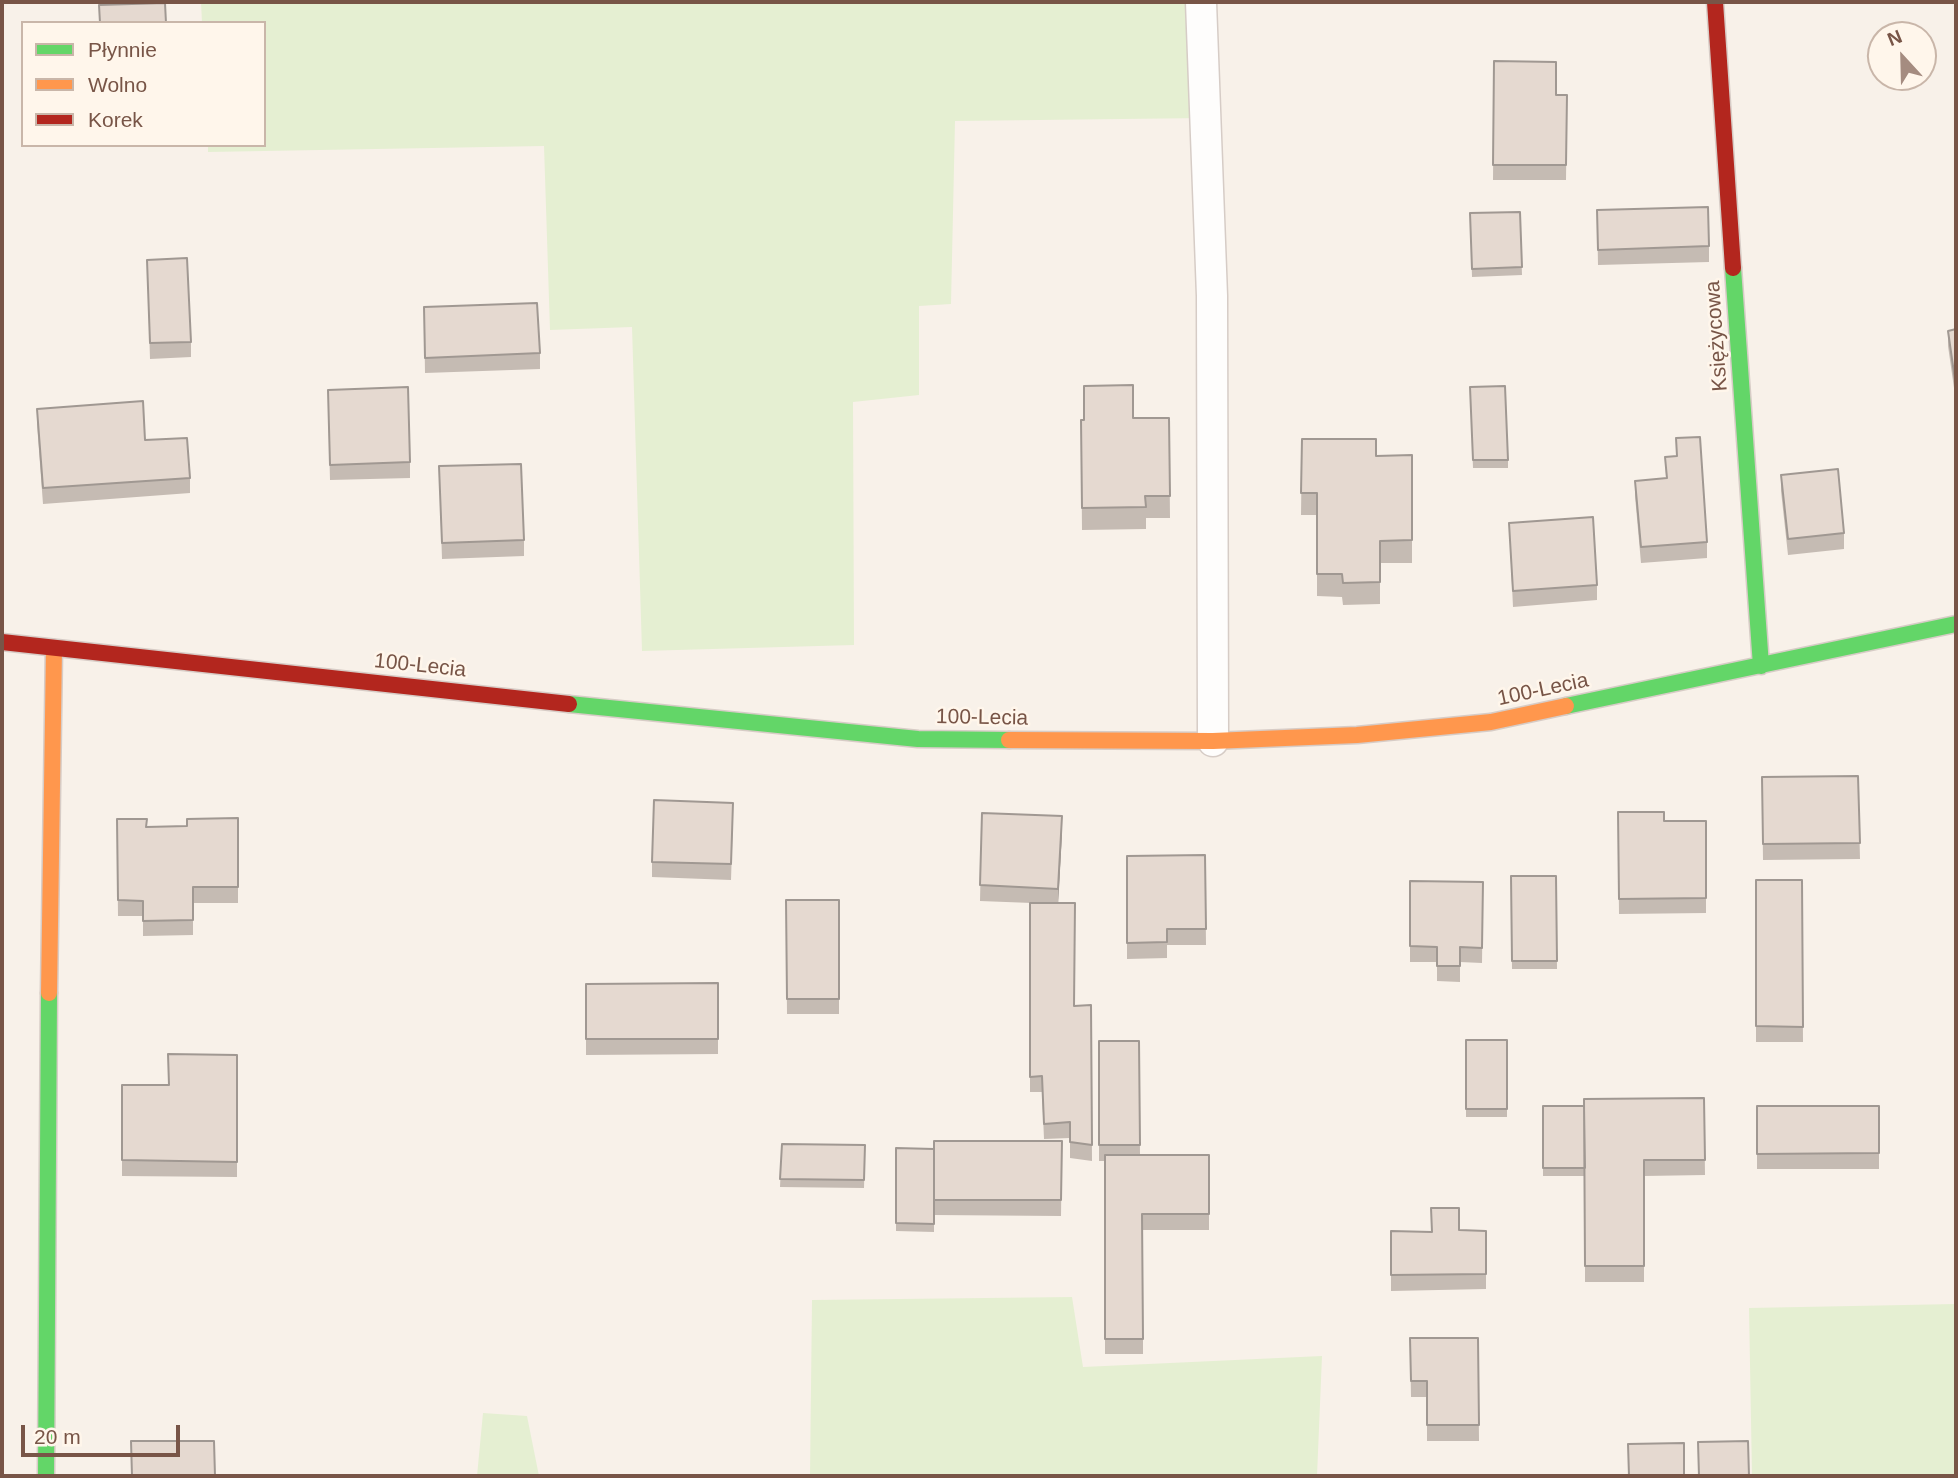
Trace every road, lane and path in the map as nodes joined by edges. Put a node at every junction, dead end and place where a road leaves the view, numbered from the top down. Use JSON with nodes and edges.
{"nodes":[{"id":1,"x":1201,"y":2,"type":"edge"},
{"id":2,"x":1715,"y":2,"type":"edge"},
{"id":3,"x":1956,"y":624,"type":"edge"},
{"id":4,"x":2,"y":642,"type":"edge"},
{"id":5,"x":54,"y":648,"type":"junction"},
{"id":6,"x":1761,"y":666,"type":"junction"},
{"id":7,"x":1213,"y":741,"type":"junction"},
{"id":8,"x":46,"y":1476,"type":"edge"}],
"edges":[{"from":1,"to":7,"type":"lane"},
{"from":2,"to":6,"type":"street","name":"Księżycowa"},
{"from":3,"to":6,"type":"street","name":"100-Lecia"},
{"from":4,"to":5,"type":"street","name":"100-Lecia"},
{"from":5,"to":7,"type":"street","name":"100-Lecia"},
{"from":5,"to":8,"type":"street"},
{"from":6,"to":7,"type":"street","name":"100-Lecia"}]}
